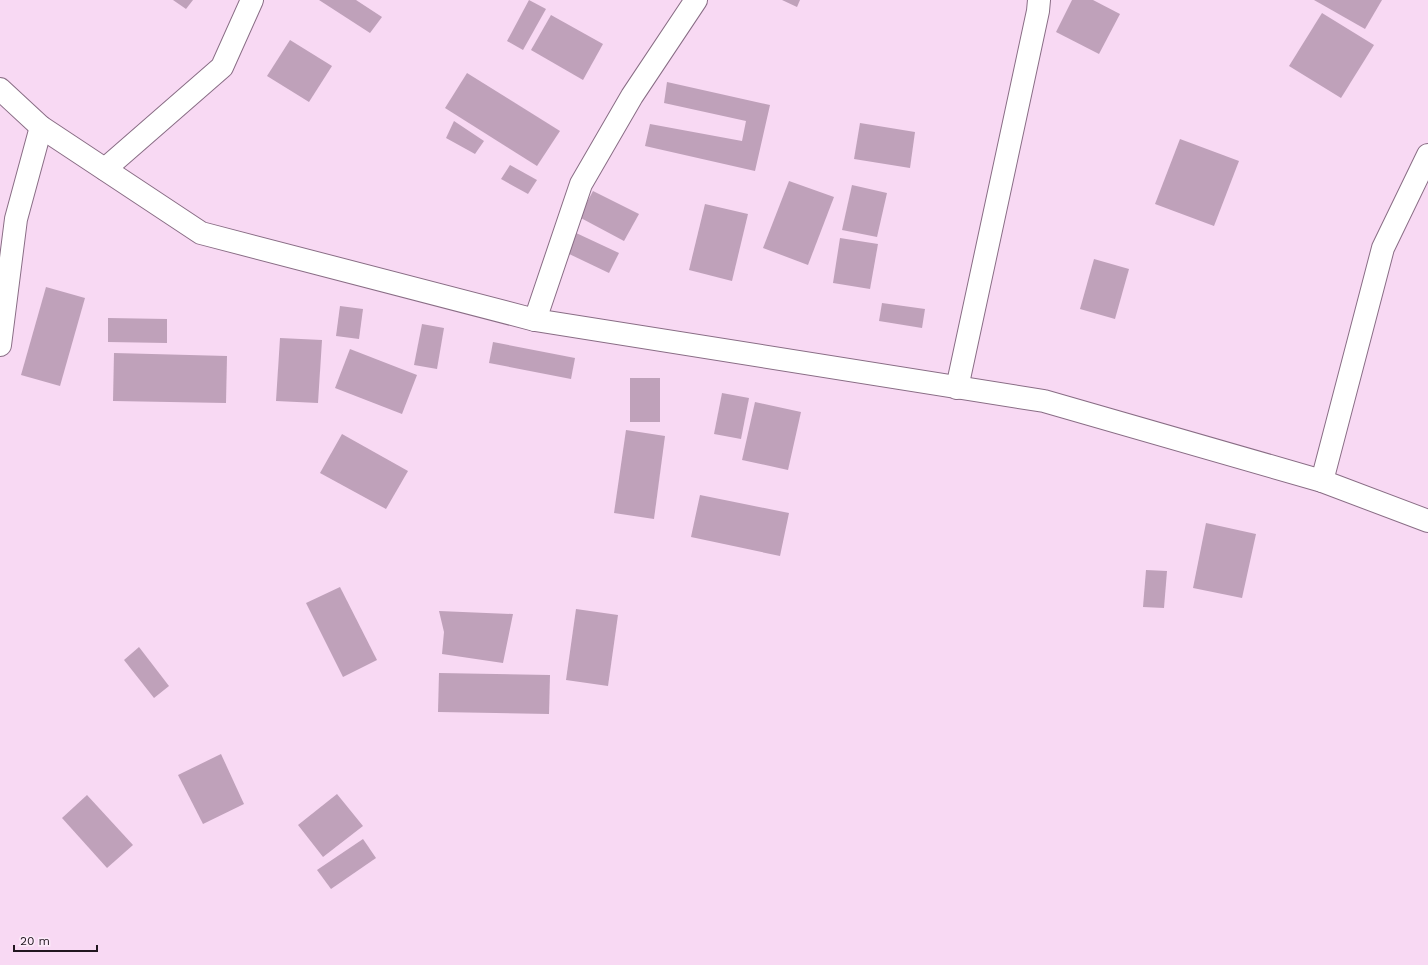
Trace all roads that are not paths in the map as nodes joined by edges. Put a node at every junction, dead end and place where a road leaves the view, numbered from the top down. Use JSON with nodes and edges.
{"nodes":[{"id":1,"x":252,"y":0,"type":"edge"},
{"id":2,"x":696,"y":0,"type":"edge"},
{"id":3,"x":1039,"y":0,"type":"edge"},
{"id":4,"x":0,"y":89,"type":"edge"},
{"id":5,"x":41,"y":127,"type":"junction"},
{"id":6,"x":1428,"y":155,"type":"edge"},
{"id":7,"x":105,"y":169,"type":"junction"},
{"id":8,"x":535,"y":320,"type":"junction"},
{"id":9,"x":0,"y":345,"type":"edge"},
{"id":10,"x":957,"y":388,"type":"junction"},
{"id":11,"x":1322,"y":481,"type":"junction"},
{"id":12,"x":1428,"y":521,"type":"edge"}],
"edges":[{"from":1,"to":7,"type":"street"},
{"from":2,"to":8,"type":"street"},
{"from":3,"to":10,"type":"street"},
{"from":4,"to":5,"type":"street"},
{"from":5,"to":7,"type":"street"},
{"from":5,"to":9,"type":"street"},
{"from":6,"to":11,"type":"street"},
{"from":7,"to":8,"type":"street"},
{"from":8,"to":10,"type":"street"},
{"from":10,"to":11,"type":"street"},
{"from":11,"to":12,"type":"street"}]}
